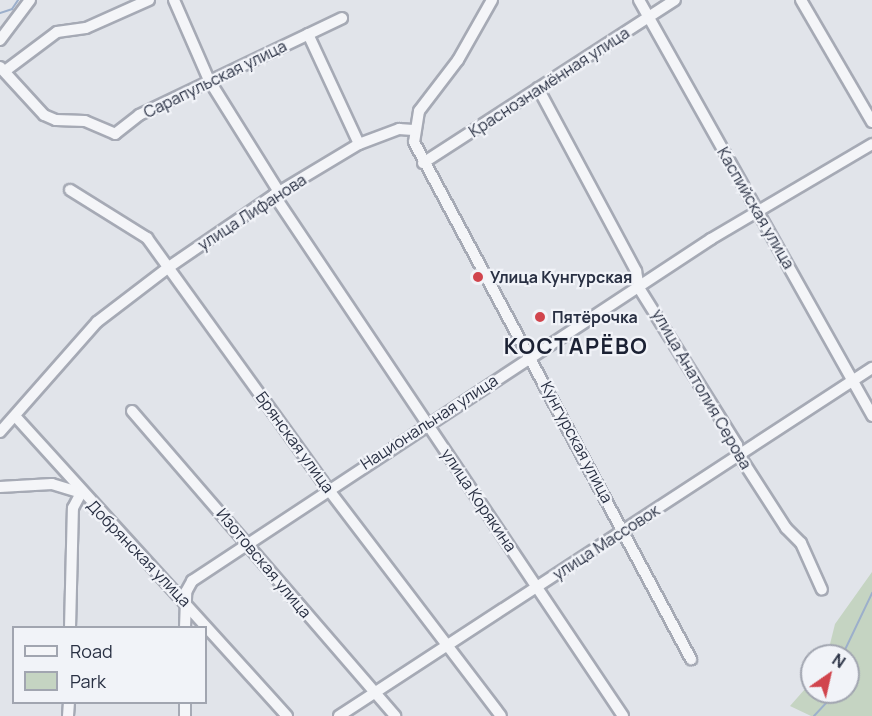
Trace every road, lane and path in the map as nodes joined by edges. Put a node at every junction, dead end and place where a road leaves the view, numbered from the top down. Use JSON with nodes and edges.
{"nodes":[{"id":1,"x":30,"y":0,"type":"edge"},
{"id":2,"x":148,"y":0,"type":"edge"},
{"id":3,"x":174,"y":0,"type":"edge"},
{"id":4,"x":639,"y":0,"type":"edge"},
{"id":5,"x":675,"y":0,"type":"edge"},
{"id":6,"x":801,"y":0,"type":"edge"},
{"id":7,"x":490,"y":1,"type":"edge"},
{"id":8,"x":342,"y":18,"type":"dead end"},
{"id":9,"x":647,"y":18,"type":"junction"},
{"id":10,"x":308,"y":33,"type":"junction"},
{"id":11,"x":0,"y":40,"type":"edge"},
{"id":12,"x":2,"y":69,"type":"edge"},
{"id":13,"x":209,"y":80,"type":"junction"},
{"id":14,"x":538,"y":88,"type":"junction"},
{"id":15,"x":872,"y":122,"type":"edge"},
{"id":16,"x":413,"y":130,"type":"junction"},
{"id":17,"x":359,"y":144,"type":"junction"},
{"id":18,"x":872,"y":144,"type":"edge"},
{"id":19,"x":423,"y":163,"type":"junction"},
{"id":20,"x":70,"y":190,"type":"dead end"},
{"id":21,"x":276,"y":194,"type":"junction"},
{"id":22,"x":757,"y":210,"type":"junction"},
{"id":23,"x":169,"y":267,"type":"junction"},
{"id":24,"x":639,"y":288,"type":"junction"},
{"id":25,"x":531,"y":357,"type":"junction"},
{"id":26,"x":872,"y":368,"type":"edge"},
{"id":27,"x":853,"y":382,"type":"junction"},
{"id":28,"x":132,"y":411,"type":"dead end"},
{"id":29,"x":15,"y":416,"type":"junction"},
{"id":30,"x":872,"y":416,"type":"edge"},
{"id":31,"x":428,"y":423,"type":"junction"},
{"id":32,"x":0,"y":432,"type":"edge"},
{"id":33,"x":739,"y":455,"type":"junction"},
{"id":34,"x":0,"y":487,"type":"edge"},
{"id":35,"x":328,"y":488,"type":"junction"},
{"id":36,"x":81,"y":493,"type":"junction"},
{"id":37,"x":624,"y":532,"type":"junction"},
{"id":38,"x":246,"y":544,"type":"junction"},
{"id":39,"x":537,"y":587,"type":"junction"},
{"id":40,"x":822,"y":590,"type":"dead end"},
{"id":41,"x":185,"y":601,"type":"junction"},
{"id":42,"x":70,"y":626,"type":"edge"},
{"id":43,"x":185,"y":626,"type":"edge"},
{"id":44,"x":447,"y":646,"type":"junction"},
{"id":45,"x":691,"y":659,"type":"dead end"},
{"id":46,"x":376,"y":693,"type":"junction"},
{"id":47,"x":287,"y":716,"type":"edge"},
{"id":48,"x":339,"y":716,"type":"edge"},
{"id":49,"x":395,"y":716,"type":"edge"},
{"id":50,"x":501,"y":716,"type":"edge"},
{"id":51,"x":623,"y":716,"type":"edge"}],
"edges":[{"from":1,"to":11,"type":"street"},
{"from":2,"to":12,"type":"street"},
{"from":3,"to":13,"type":"street","name":"улица Корякина"},
{"from":4,"to":9,"type":"street","name":"Каспийская улица"},
{"from":5,"to":9,"type":"street","name":"Краснознамённая улица"},
{"from":6,"to":15,"type":"street"},
{"from":7,"to":16,"type":"street"},
{"from":8,"to":10,"type":"street","name":"Сарапульская улица"},
{"from":9,"to":14,"type":"street","name":"Краснознамённая улица"},
{"from":9,"to":22,"type":"street","name":"Каспийская улица"},
{"from":10,"to":13,"type":"street","name":"Сарапульская улица"},
{"from":10,"to":17,"type":"street"},
{"from":12,"to":13,"type":"street","name":"Сарапульская улица"},
{"from":13,"to":21,"type":"street","name":"улица Корякина"},
{"from":14,"to":19,"type":"street","name":"Краснознамённая улица"},
{"from":14,"to":24,"type":"street","name":"улица Анатолия Серова"},
{"from":16,"to":17,"type":"street","name":"улица Лифанова"},
{"from":16,"to":19,"type":"street","name":"Кунгурская улица"},
{"from":17,"to":21,"type":"street","name":"улица Лифанова"},
{"from":18,"to":22,"type":"street","name":"Национальная улица"},
{"from":19,"to":25,"type":"street","name":"Кунгурская улица"},
{"from":20,"to":23,"type":"street","name":"Брянская улица"},
{"from":21,"to":23,"type":"street","name":"улица Лифанова"},
{"from":21,"to":31,"type":"street","name":"улица Корякина"},
{"from":22,"to":24,"type":"street","name":"Национальная улица"},
{"from":22,"to":27,"type":"street","name":"Каспийская улица"},
{"from":23,"to":29,"type":"street","name":"улица Лифанова"},
{"from":23,"to":35,"type":"street","name":"Брянская улица"},
{"from":24,"to":25,"type":"street","name":"Национальная улица"},
{"from":24,"to":33,"type":"street","name":"улица Анатолия Серова"},
{"from":25,"to":31,"type":"street","name":"Национальная улица"},
{"from":25,"to":37,"type":"street","name":"Кунгурская улица"},
{"from":26,"to":27,"type":"street","name":"улица Массовок"},
{"from":27,"to":30,"type":"street","name":"Каспийская улица"},
{"from":27,"to":33,"type":"street","name":"улица Массовок"},
{"from":28,"to":38,"type":"street","name":"Изотовская улица"},
{"from":29,"to":32,"type":"street","name":"улица Лифанова"},
{"from":29,"to":36,"type":"street","name":"Добрянская улица"},
{"from":31,"to":35,"type":"street","name":"Национальная улица"},
{"from":31,"to":39,"type":"street","name":"улица Корякина"},
{"from":33,"to":37,"type":"street","name":"улица Массовок"},
{"from":33,"to":40,"type":"street","name":"улица Анатолия Серова"},
{"from":34,"to":36,"type":"street"},
{"from":35,"to":38,"type":"street","name":"Национальная улица"},
{"from":35,"to":44,"type":"street","name":"Брянская улица"},
{"from":36,"to":41,"type":"street","name":"Добрянская улица"},
{"from":36,"to":42,"type":"street"},
{"from":37,"to":39,"type":"street","name":"улица Массовок"},
{"from":37,"to":45,"type":"street","name":"Кунгурская улица"},
{"from":38,"to":41,"type":"street","name":"Национальная улица"},
{"from":38,"to":46,"type":"street","name":"Изотовская улица"},
{"from":39,"to":44,"type":"street","name":"улица Массовок"},
{"from":39,"to":51,"type":"street","name":"улица Корякина"},
{"from":41,"to":43,"type":"street"},
{"from":41,"to":47,"type":"street","name":"Добрянская улица"},
{"from":44,"to":46,"type":"street","name":"улица Массовок"},
{"from":44,"to":50,"type":"street","name":"Брянская улица"},
{"from":46,"to":48,"type":"street","name":"улица Массовок"},
{"from":46,"to":49,"type":"street","name":"Изотовская улица"}]}
